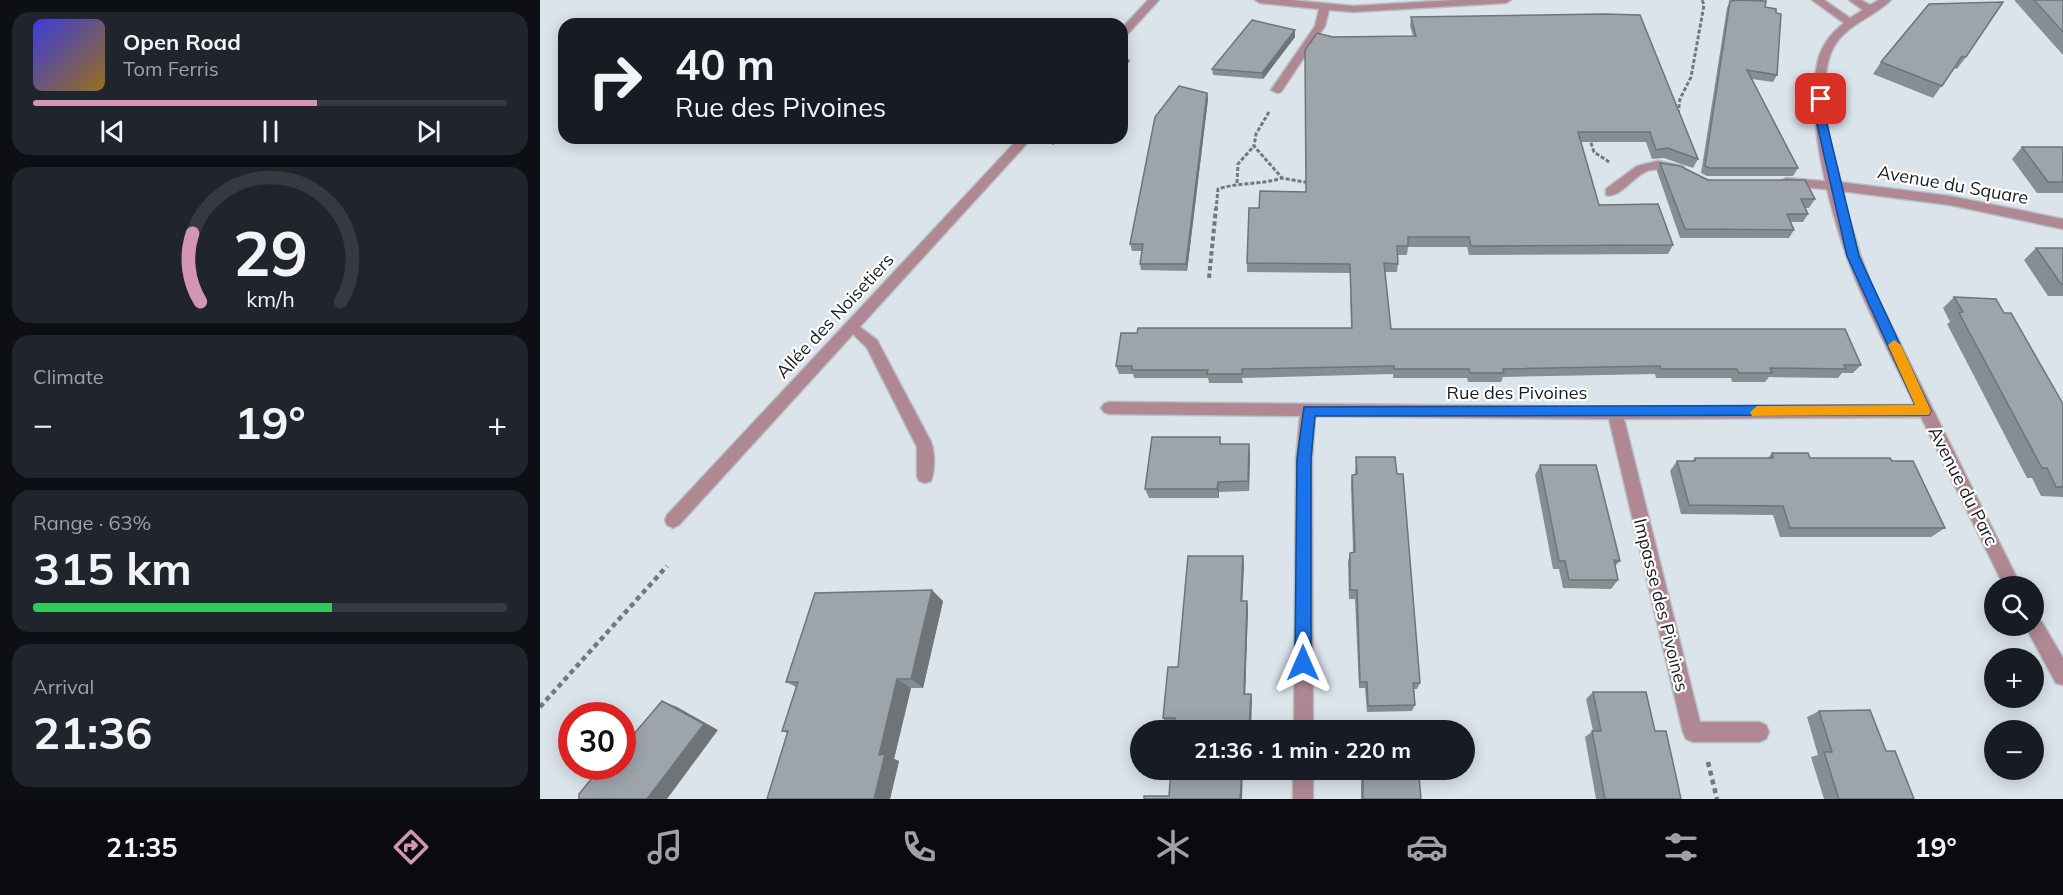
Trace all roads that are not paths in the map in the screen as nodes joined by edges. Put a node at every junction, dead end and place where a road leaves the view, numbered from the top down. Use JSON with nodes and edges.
{"nodes":[{"id":1,"x":1154,"y":0,"type":"edge"},
{"id":2,"x":1260,"y":0,"type":"edge"},
{"id":3,"x":1506,"y":0,"type":"edge"},
{"id":4,"x":1817,"y":0,"type":"edge"},
{"id":5,"x":1854,"y":0,"type":"edge"},
{"id":6,"x":1886,"y":0,"type":"edge"},
{"id":7,"x":1324,"y":7,"type":"junction"},
{"id":8,"x":1871,"y":10,"type":"junction"},
{"id":9,"x":1850,"y":23,"type":"junction"},
{"id":10,"x":1128,"y":28,"type":"edge"},
{"id":11,"x":1277,"y":90,"type":"road end"},
{"id":12,"x":1020,"y":144,"type":"edge"},
{"id":13,"x":1685,"y":171,"type":"edge"},
{"id":14,"x":1773,"y":182,"type":"edge"},
{"id":15,"x":1836,"y":186,"type":"junction"},
{"id":16,"x":1610,"y":192,"type":"dead end"},
{"id":17,"x":2063,"y":224,"type":"edge"},
{"id":18,"x":852,"y":326,"type":"junction"},
{"id":19,"x":1109,"y":408,"type":"dead end"},
{"id":20,"x":1308,"y":411,"type":"junction"},
{"id":21,"x":1924,"y":411,"type":"junction"},
{"id":22,"x":1615,"y":413,"type":"junction"},
{"id":23,"x":925,"y":476,"type":"dead end"},
{"id":24,"x":673,"y":520,"type":"dead end"},
{"id":25,"x":2008,"y":576,"type":"edge"},
{"id":26,"x":2040,"y":636,"type":"edge"},
{"id":27,"x":2063,"y":676,"type":"edge"},
{"id":28,"x":1303,"y":720,"type":"edge"},
{"id":29,"x":1758,"y":732,"type":"dead end"},
{"id":30,"x":1303,"y":780,"type":"edge"},
{"id":31,"x":1303,"y":799,"type":"edge"}],
"edges":[{"from":1,"to":10,"type":"street"},
{"from":2,"to":7,"type":"street"},
{"from":3,"to":7,"type":"street"},
{"from":4,"to":9,"type":"street"},
{"from":5,"to":8,"type":"street"},
{"from":6,"to":8,"type":"street","name":"Avenue du Parc"},
{"from":7,"to":11,"type":"street"},
{"from":8,"to":9,"type":"street","name":"Avenue du Parc"},
{"from":9,"to":15,"type":"street","name":"Avenue du Parc"},
{"from":12,"to":18,"type":"street","name":"Allée des Noisetiers"},
{"from":13,"to":16,"type":"street"},
{"from":14,"to":15,"type":"street","name":"Avenue du Square"},
{"from":15,"to":17,"type":"street","name":"Avenue du Square"},
{"from":15,"to":21,"type":"street","name":"Avenue du Parc"},
{"from":18,"to":23,"type":"street"},
{"from":18,"to":24,"type":"street","name":"Allée des Noisetiers"},
{"from":19,"to":20,"type":"street","name":"Rue des Pivoines"},
{"from":20,"to":22,"type":"street","name":"Rue des Pivoines"},
{"from":20,"to":28,"type":"street"},
{"from":21,"to":22,"type":"street","name":"Rue des Pivoines"},
{"from":21,"to":25,"type":"street","name":"Avenue du Parc"},
{"from":22,"to":29,"type":"street","name":"Impasse des Pivoines"},
{"from":26,"to":27,"type":"street"},
{"from":30,"to":31,"type":"street"}]}
